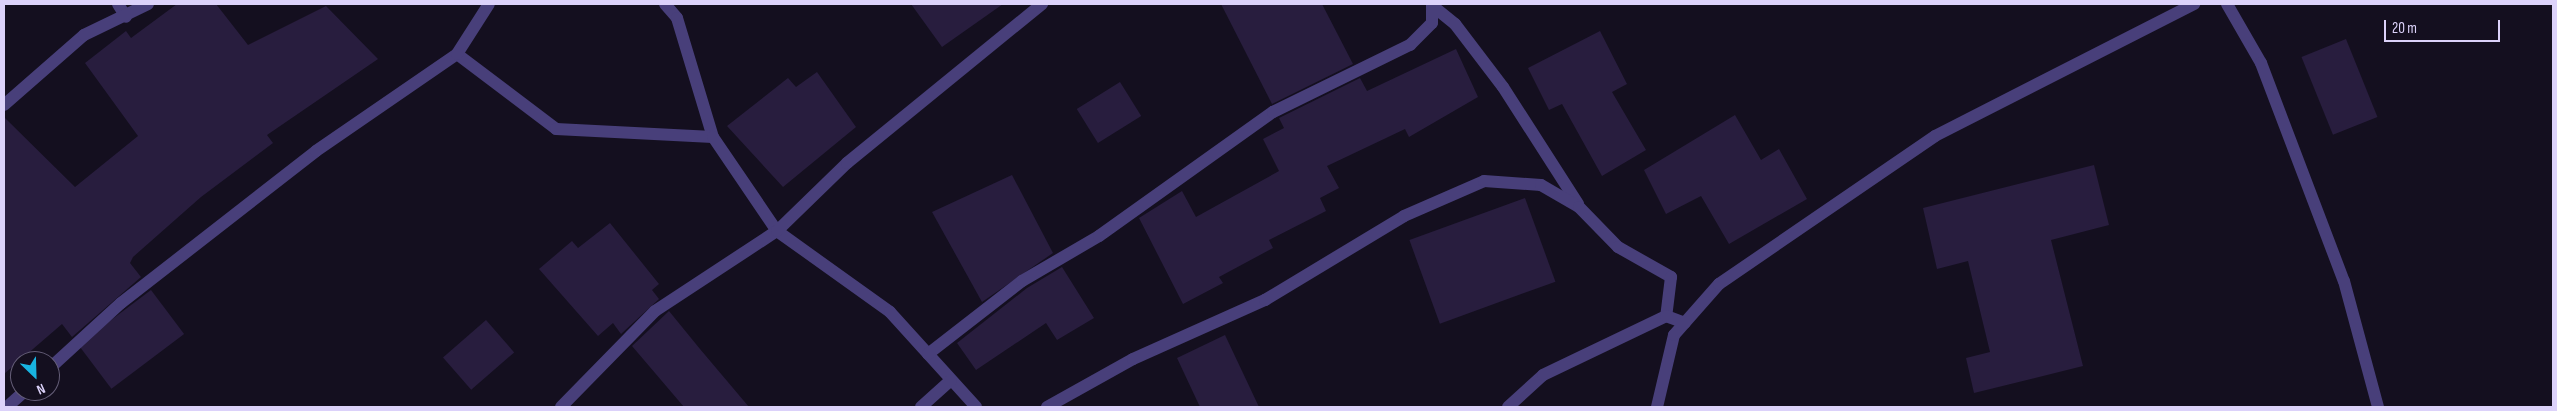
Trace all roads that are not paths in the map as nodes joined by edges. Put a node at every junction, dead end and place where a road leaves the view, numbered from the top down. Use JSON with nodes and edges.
{"nodes":[{"id":1,"x":118,"y":4,"type":"edge"},
{"id":2,"x":148,"y":4,"type":"edge"},
{"id":3,"x":489,"y":4,"type":"edge"},
{"id":4,"x":665,"y":4,"type":"edge"},
{"id":5,"x":1042,"y":4,"type":"edge"},
{"id":6,"x":2194,"y":4,"type":"edge"},
{"id":7,"x":2227,"y":4,"type":"edge"},
{"id":8,"x":1433,"y":6,"type":"edge"},
{"id":9,"x":126,"y":16,"type":"junction"},
{"id":10,"x":457,"y":54,"type":"junction"},
{"id":11,"x":4,"y":105,"type":"edge"},
{"id":12,"x":713,"y":137,"type":"junction"},
{"id":13,"x":1579,"y":207,"type":"junction"},
{"id":14,"x":777,"y":230,"type":"junction"},
{"id":15,"x":1666,"y":316,"type":"junction"},
{"id":16,"x":1686,"y":322,"type":"junction"},
{"id":17,"x":928,"y":354,"type":"junction"},
{"id":18,"x":60,"y":359,"type":"edge"},
{"id":19,"x":951,"y":380,"type":"junction"},
{"id":20,"x":561,"y":407,"type":"edge"},
{"id":21,"x":921,"y":407,"type":"edge"},
{"id":22,"x":976,"y":407,"type":"edge"},
{"id":23,"x":1048,"y":407,"type":"edge"},
{"id":24,"x":1508,"y":407,"type":"edge"},
{"id":25,"x":1656,"y":407,"type":"edge"},
{"id":26,"x":2378,"y":407,"type":"edge"}],
"edges":[{"from":1,"to":9,"type":"street"},
{"from":2,"to":9,"type":"street"},
{"from":3,"to":10,"type":"street"},
{"from":4,"to":12,"type":"street"},
{"from":5,"to":14,"type":"street"},
{"from":6,"to":16,"type":"street"},
{"from":7,"to":26,"type":"street"},
{"from":8,"to":13,"type":"street"},
{"from":8,"to":17,"type":"street"},
{"from":9,"to":11,"type":"street"},
{"from":10,"to":12,"type":"street"},
{"from":10,"to":18,"type":"street"},
{"from":12,"to":14,"type":"street"},
{"from":13,"to":15,"type":"street"},
{"from":13,"to":23,"type":"street"},
{"from":14,"to":17,"type":"street"},
{"from":14,"to":20,"type":"street"},
{"from":15,"to":16,"type":"street"},
{"from":15,"to":24,"type":"street"},
{"from":16,"to":25,"type":"street"},
{"from":17,"to":19,"type":"street"},
{"from":19,"to":21,"type":"street"},
{"from":19,"to":22,"type":"street"}]}
